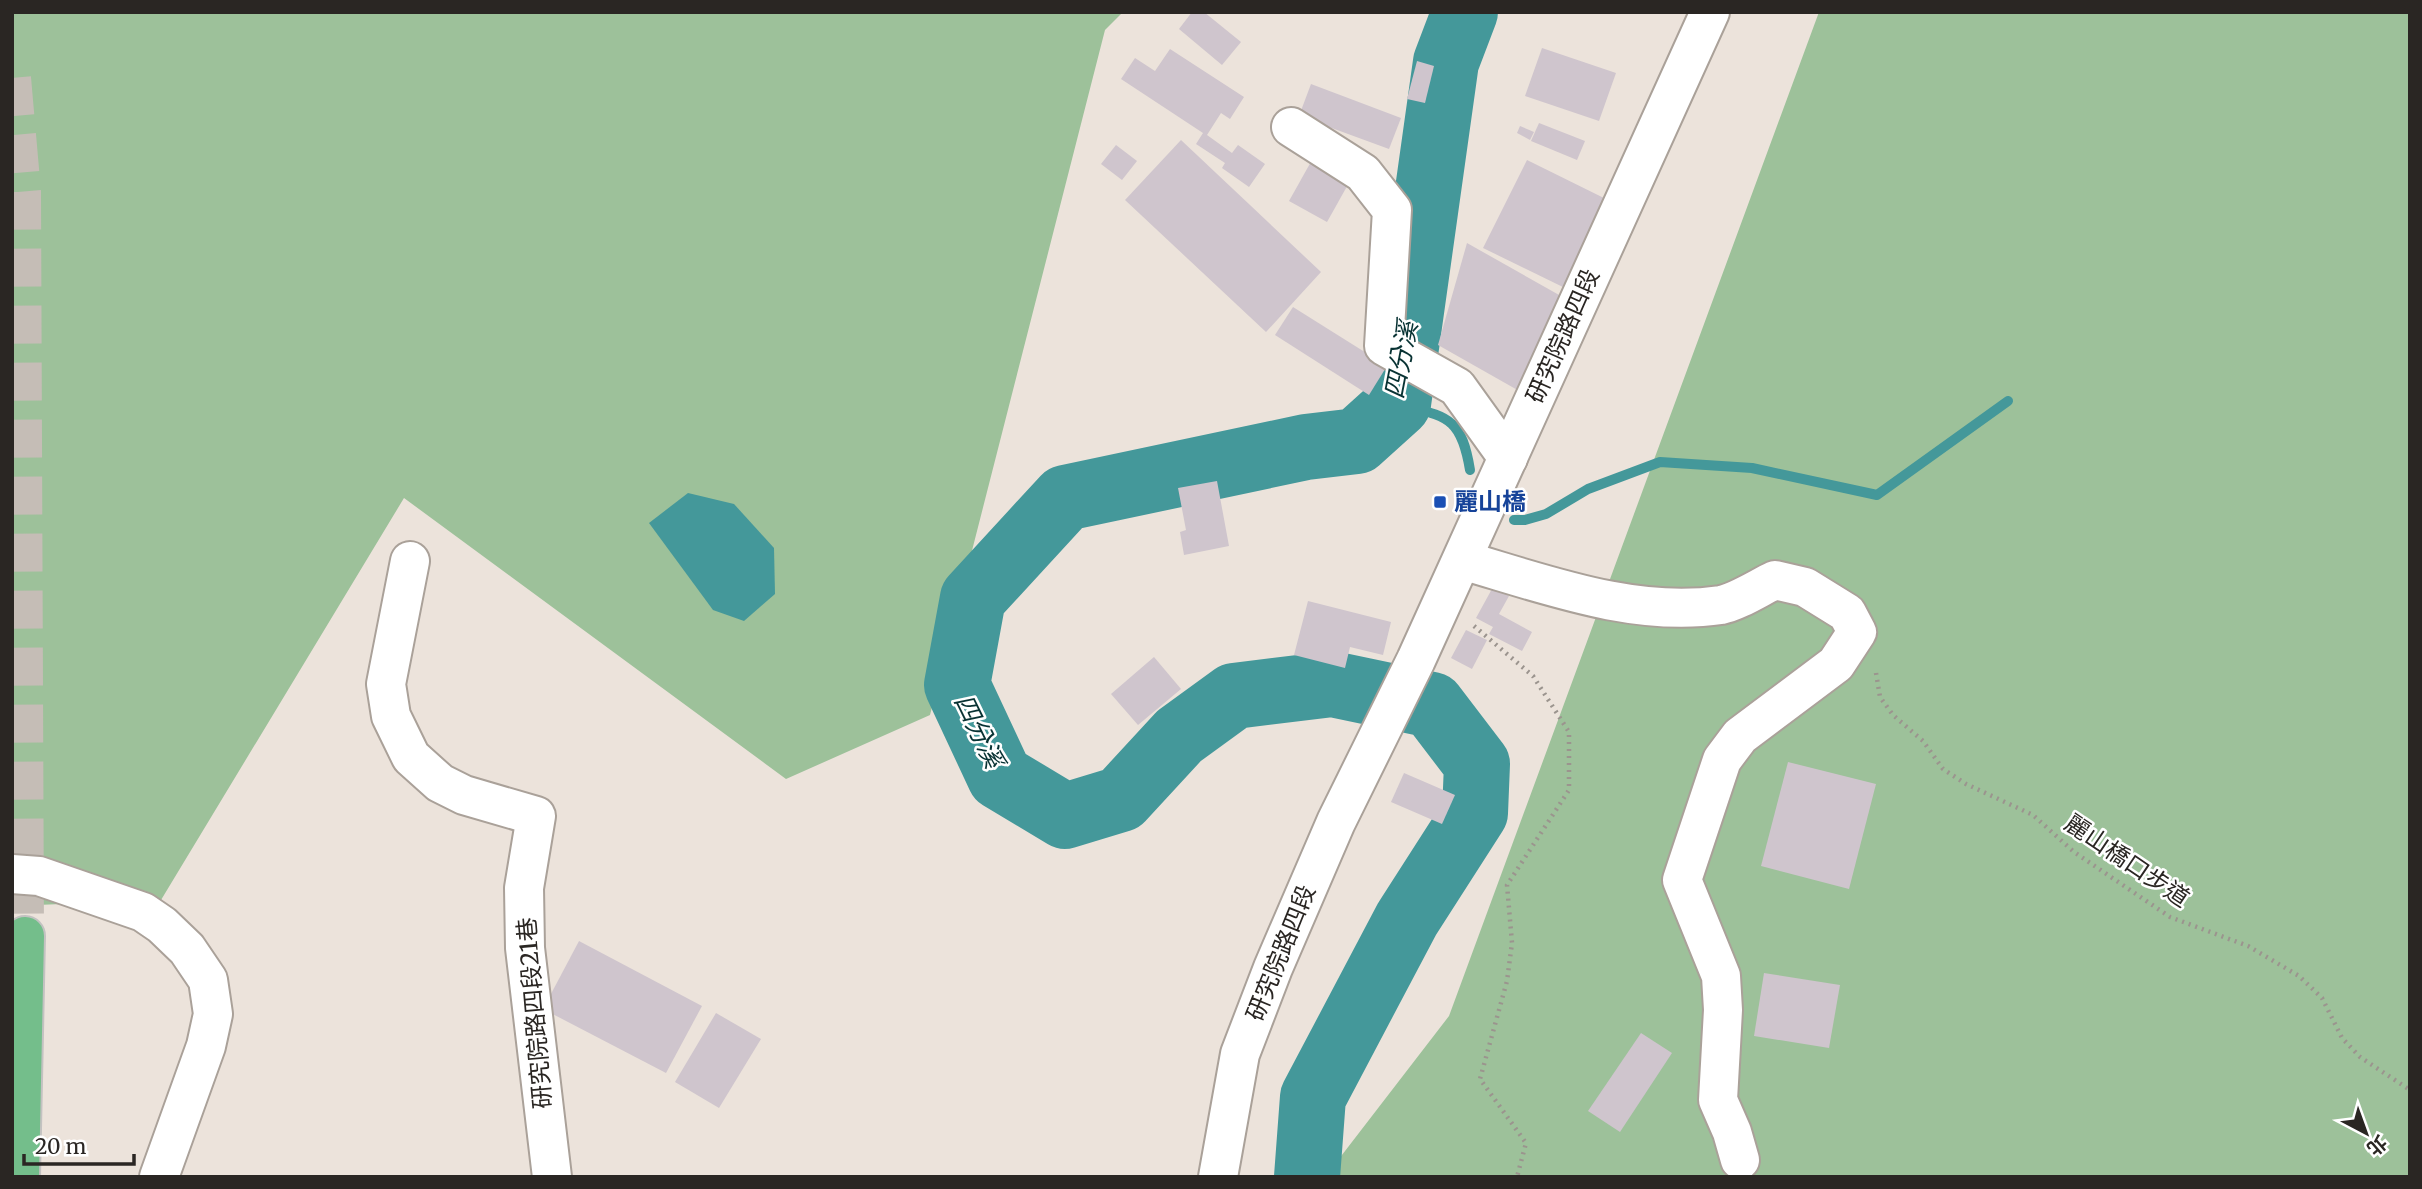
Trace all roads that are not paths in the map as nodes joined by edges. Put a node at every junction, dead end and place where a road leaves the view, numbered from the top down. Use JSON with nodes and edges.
{"nodes":[{"id":1,"x":1710,"y":12,"type":"edge"},
{"id":2,"x":1291,"y":127,"type":"dead end"},
{"id":3,"x":1508,"y":458,"type":"junction"},
{"id":4,"x":1462,"y":560,"type":"junction"},
{"id":5,"x":411,"y":561,"type":"dead end"},
{"id":6,"x":12,"y":874,"type":"edge"},
{"id":7,"x":25,"y":936,"type":"tunnel mouth"},
{"id":8,"x":1740,"y":1160,"type":"dead end"},
{"id":9,"x":20,"y":1177,"type":"edge"},
{"id":10,"x":159,"y":1177,"type":"edge"},
{"id":11,"x":552,"y":1177,"type":"edge"},
{"id":12,"x":1218,"y":1177,"type":"edge"}],
"edges":[{"from":1,"to":3,"type":"street","name":"研究院路四段"},
{"from":2,"to":3,"type":"street"},
{"from":3,"to":4,"type":"street","name":"研究院路四段"},
{"from":4,"to":8,"type":"street"},
{"from":4,"to":12,"type":"street","name":"研究院路四段"},
{"from":5,"to":11,"type":"street","name":"研究院路四段21巷"},
{"from":6,"to":10,"type":"street"},
{"from":7,"to":9,"type":"highway"}]}
